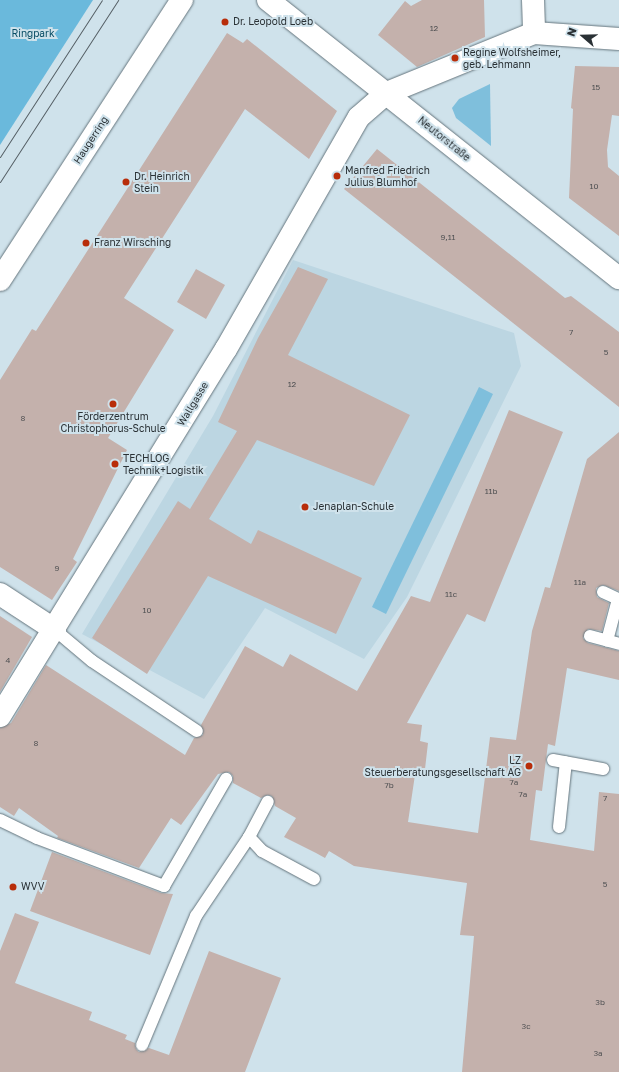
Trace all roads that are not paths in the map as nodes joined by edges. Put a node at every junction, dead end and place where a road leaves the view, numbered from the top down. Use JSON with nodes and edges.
{"nodes":[{"id":1,"x":182,"y":0,"type":"edge"},
{"id":2,"x":268,"y":0,"type":"edge"},
{"id":3,"x":533,"y":0,"type":"edge"},
{"id":4,"x":534,"y":33,"type":"junction"},
{"id":5,"x":619,"y":40,"type":"edge"},
{"id":6,"x":387,"y":93,"type":"junction"},
{"id":7,"x":619,"y":278,"type":"edge"},
{"id":8,"x":0,"y":280,"type":"edge"},
{"id":9,"x":603,"y":592,"type":"dead end"},
{"id":10,"x":0,"y":594,"type":"edge"},
{"id":11,"x":55,"y":630,"type":"junction"},
{"id":12,"x":590,"y":636,"type":"dead end"},
{"id":13,"x":613,"y":642,"type":"edge"},
{"id":14,"x":0,"y":716,"type":"edge"},
{"id":15,"x":198,"y":731,"type":"dead end"},
{"id":16,"x":552,"y":760,"type":"dead end"},
{"id":17,"x":566,"y":762,"type":"junction"},
{"id":18,"x":603,"y":769,"type":"dead end"},
{"id":19,"x":226,"y":779,"type":"dead end"},
{"id":20,"x":268,"y":802,"type":"dead end"},
{"id":21,"x":0,"y":820,"type":"edge"},
{"id":22,"x":559,"y":827,"type":"dead end"},
{"id":23,"x":249,"y":837,"type":"junction"},
{"id":24,"x":314,"y":879,"type":"dead end"},
{"id":25,"x":142,"y":1045,"type":"dead end"}],
"edges":[{"from":1,"to":8,"type":"street","name":"Haugerring"},
{"from":2,"to":6,"type":"street","name":"Neutorstraße"},
{"from":3,"to":4,"type":"street"},
{"from":4,"to":5,"type":"street"},
{"from":4,"to":6,"type":"street","name":"Wallgasse"},
{"from":6,"to":7,"type":"street","name":"Neutorstraße"},
{"from":6,"to":11,"type":"street","name":"Wallgasse"},
{"from":9,"to":13,"type":"lane"},
{"from":10,"to":11,"type":"street"},
{"from":11,"to":14,"type":"street","name":"Wallgasse"},
{"from":11,"to":15,"type":"lane"},
{"from":12,"to":13,"type":"lane"},
{"from":16,"to":17,"type":"lane"},
{"from":17,"to":18,"type":"lane"},
{"from":17,"to":22,"type":"lane"},
{"from":19,"to":21,"type":"lane"},
{"from":20,"to":23,"type":"lane"},
{"from":23,"to":24,"type":"lane"},
{"from":23,"to":25,"type":"lane"}]}
